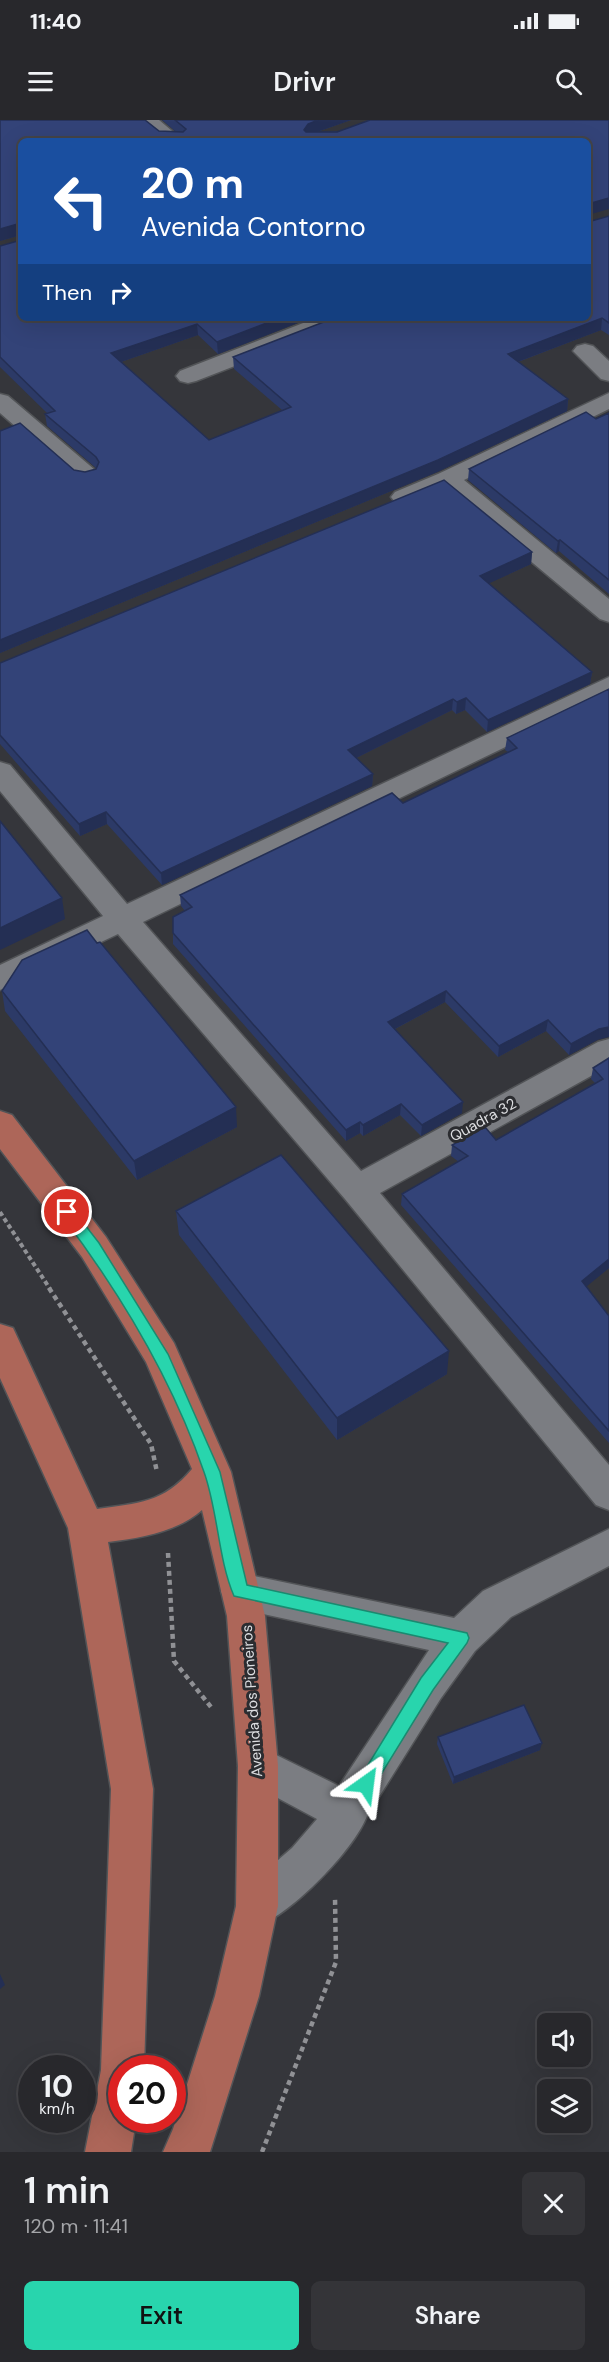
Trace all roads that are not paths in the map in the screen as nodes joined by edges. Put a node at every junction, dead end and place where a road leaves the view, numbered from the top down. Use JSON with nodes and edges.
{"nodes":[{"id":1,"x":146,"y":120,"type":"edge"},
{"id":2,"x":170,"y":138,"type":"edge"},
{"id":3,"x":329,"y":321,"type":"edge"},
{"id":4,"x":585,"y":351,"type":"dead end"},
{"id":5,"x":609,"y":374,"type":"edge"},
{"id":6,"x":188,"y":376,"type":"dead end"},
{"id":7,"x":609,"y":400,"type":"edge"},
{"id":8,"x":5,"y":413,"type":"edge"},
{"id":9,"x":86,"y":475,"type":"edge"},
{"id":10,"x":447,"y":479,"type":"junction"},
{"id":11,"x":382,"y":506,"type":"edge"},
{"id":12,"x":609,"y":614,"type":"edge"},
{"id":13,"x":609,"y":686,"type":"edge"},
{"id":14,"x":0,"y":772,"type":"edge"},
{"id":15,"x":122,"y":918,"type":"junction"},
{"id":16,"x":0,"y":978,"type":"edge"},
{"id":17,"x":609,"y":1051,"type":"edge"},
{"id":18,"x":0,"y":1124,"type":"edge"},
{"id":19,"x":357,"y":1189,"type":"junction"},
{"id":20,"x":0,"y":1339,"type":"edge"},
{"id":21,"x":212,"y":1472,"type":"junction"},
{"id":22,"x":609,"y":1493,"type":"edge"},
{"id":23,"x":87,"y":1528,"type":"junction"},
{"id":24,"x":609,"y":1547,"type":"edge"},
{"id":25,"x":240,"y":1591,"type":"junction"},
{"id":26,"x":461,"y":1638,"type":"junction"},
{"id":27,"x":258,"y":1766,"type":"junction"},
{"id":28,"x":341,"y":1823,"type":"junction"},
{"id":29,"x":257,"y":1906,"type":"junction"},
{"id":30,"x":122,"y":2055,"type":"edge"},
{"id":31,"x":111,"y":2133,"type":"edge"},
{"id":32,"x":108,"y":2152,"type":"edge"},
{"id":33,"x":186,"y":2152,"type":"edge"}],
"edges":[{"from":1,"to":2,"type":"street"},
{"from":3,"to":6,"type":"street"},
{"from":4,"to":5,"type":"street"},
{"from":7,"to":10,"type":"street"},
{"from":8,"to":9,"type":"street"},
{"from":10,"to":11,"type":"street"},
{"from":10,"to":12,"type":"street"},
{"from":13,"to":15,"type":"street"},
{"from":14,"to":15,"type":"street"},
{"from":15,"to":16,"type":"street"},
{"from":15,"to":19,"type":"street"},
{"from":17,"to":19,"type":"street","name":"Quadra 32"},
{"from":18,"to":21,"type":"main road","name":"Avenida dos Pioneiros"},
{"from":19,"to":22,"type":"street"},
{"from":20,"to":23,"type":"main road"},
{"from":21,"to":23,"type":"main road"},
{"from":21,"to":25,"type":"main road","name":"Avenida dos Pioneiros"},
{"from":23,"to":30,"type":"main road"},
{"from":24,"to":26,"type":"street"},
{"from":25,"to":26,"type":"street"},
{"from":25,"to":27,"type":"main road","name":"Avenida dos Pioneiros"},
{"from":26,"to":28,"type":"street"},
{"from":27,"to":28,"type":"street"},
{"from":27,"to":29,"type":"main road","name":"Avenida dos Pioneiros"},
{"from":28,"to":29,"type":"street"},
{"from":29,"to":33,"type":"main road","name":"Avenida dos Pioneiros"},
{"from":31,"to":32,"type":"main road"}]}
